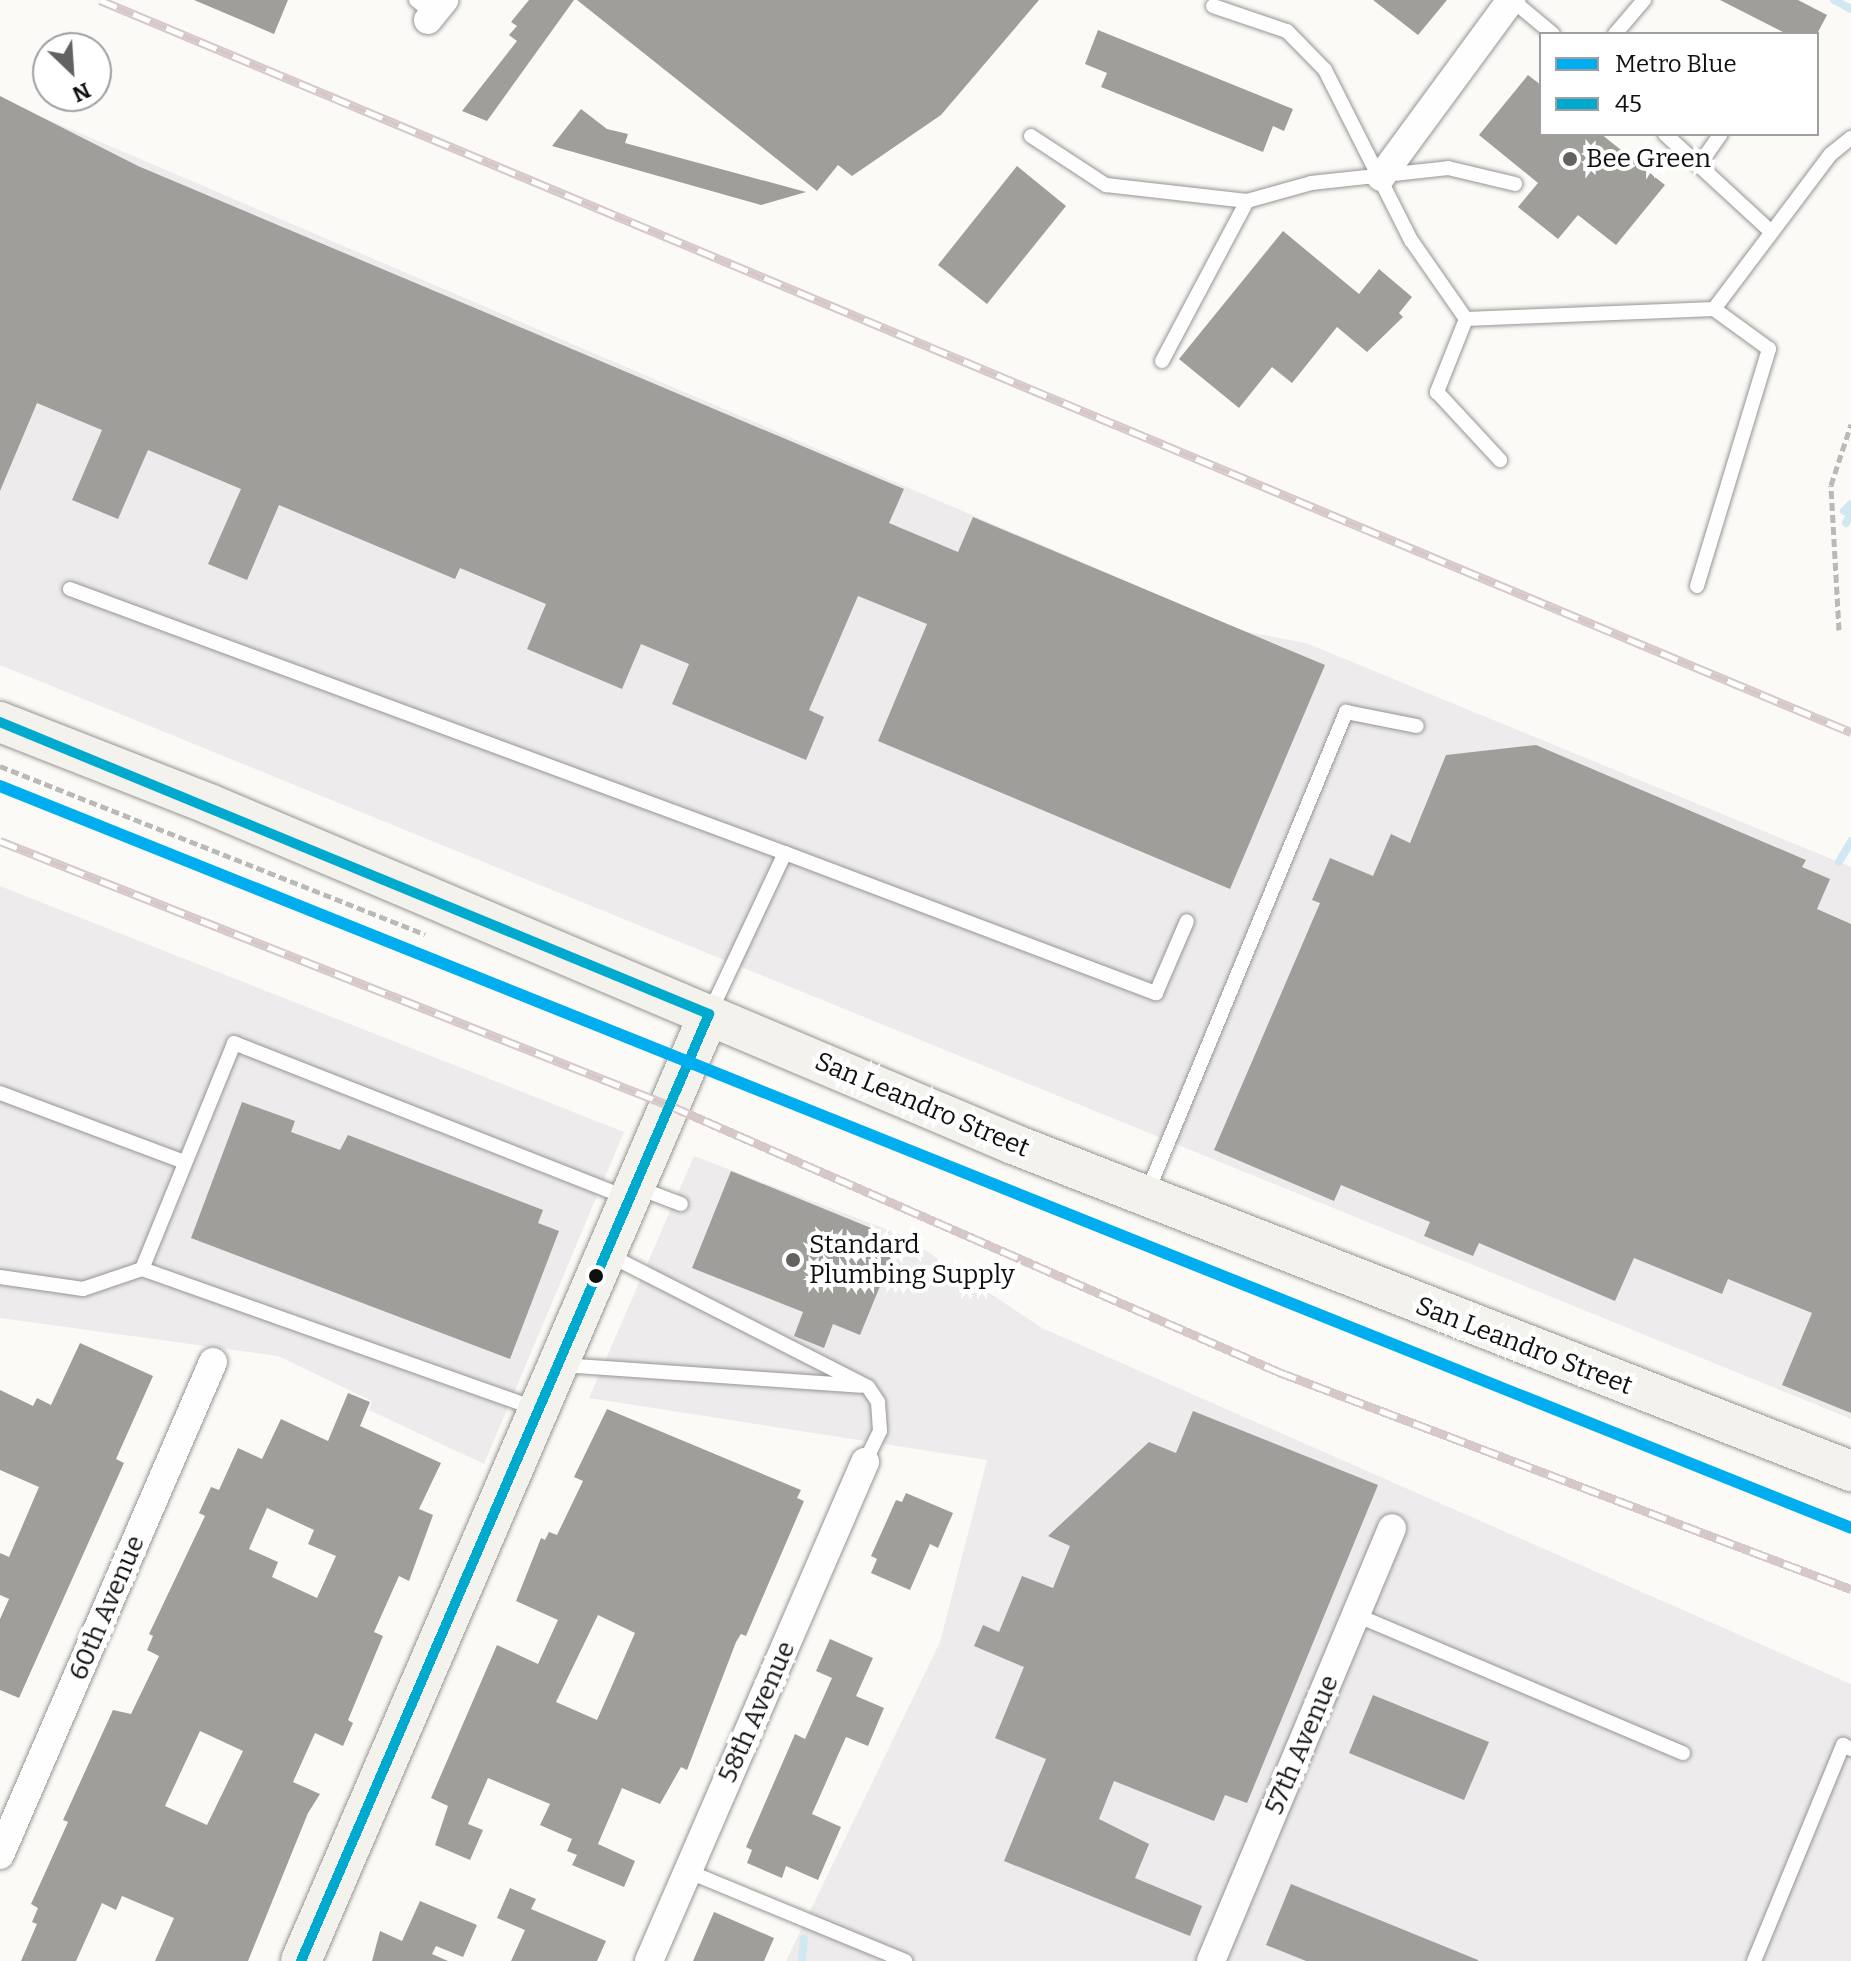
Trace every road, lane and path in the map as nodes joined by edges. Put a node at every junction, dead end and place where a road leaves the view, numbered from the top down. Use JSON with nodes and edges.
{"nodes":[{"id":1,"x":1511,"y":0,"type":"edge"},
{"id":2,"x":1644,"y":0,"type":"edge"},
{"id":3,"x":1213,"y":6,"type":"dead end"},
{"id":4,"x":1551,"y":32,"type":"edge"},
{"id":5,"x":1617,"y":32,"type":"edge"},
{"id":6,"x":1031,"y":136,"type":"dead end"},
{"id":7,"x":1667,"y":136,"type":"edge"},
{"id":8,"x":1720,"y":136,"type":"edge"},
{"id":9,"x":1851,"y":138,"type":"edge"},
{"id":10,"x":1699,"y":165,"type":"junction"},
{"id":11,"x":1381,"y":177,"type":"junction"},
{"id":12,"x":1515,"y":184,"type":"dead end"},
{"id":13,"x":1247,"y":201,"type":"junction"},
{"id":14,"x":1770,"y":231,"type":"junction"},
{"id":15,"x":1714,"y":309,"type":"junction"},
{"id":16,"x":1466,"y":319,"type":"junction"},
{"id":17,"x":1162,"y":361,"type":"dead end"},
{"id":18,"x":1851,"y":424,"type":"edge"},
{"id":19,"x":1500,"y":460,"type":"dead end"},
{"id":20,"x":1697,"y":586,"type":"dead end"},
{"id":21,"x":70,"y":589,"type":"dead end"},
{"id":22,"x":1839,"y":630,"type":"dead end"},
{"id":23,"x":0,"y":722,"type":"edge"},
{"id":24,"x":1417,"y":726,"type":"dead end"},
{"id":25,"x":0,"y":766,"type":"edge"},
{"id":26,"x":785,"y":853,"type":"junction"},
{"id":27,"x":1187,"y":921,"type":"dead end"},
{"id":28,"x":430,"y":937,"type":"dead end"},
{"id":29,"x":709,"y":1014,"type":"junction"},
{"id":30,"x":0,"y":1093,"type":"edge"},
{"id":31,"x":185,"y":1162,"type":"junction"},
{"id":32,"x":633,"y":1193,"type":"junction"},
{"id":33,"x":1146,"y":1197,"type":"junction"},
{"id":34,"x":681,"y":1204,"type":"dead end"},
{"id":35,"x":607,"y":1254,"type":"junction"},
{"id":36,"x":142,"y":1269,"type":"junction"},
{"id":37,"x":0,"y":1277,"type":"edge"},
{"id":38,"x":213,"y":1362,"type":"dead end"},
{"id":39,"x":559,"y":1365,"type":"junction"},
{"id":40,"x":868,"y":1387,"type":"junction"},
{"id":41,"x":539,"y":1409,"type":"junction"},
{"id":42,"x":865,"y":1462,"type":"joint"},
{"id":43,"x":1851,"y":1471,"type":"edge"},
{"id":44,"x":1392,"y":1528,"type":"dead end"},
{"id":45,"x":1356,"y":1615,"type":"junction"},
{"id":46,"x":1851,"y":1749,"type":"edge"},
{"id":47,"x":1683,"y":1753,"type":"dead end"},
{"id":48,"x":0,"y":1855,"type":"edge"},
{"id":49,"x":687,"y":1871,"type":"junction"},
{"id":50,"x":301,"y":1961,"type":"edge"},
{"id":51,"x":649,"y":1961,"type":"edge"},
{"id":52,"x":905,"y":1961,"type":"edge"},
{"id":53,"x":1211,"y":1961,"type":"edge"},
{"id":54,"x":1754,"y":1961,"type":"edge"}],
"edges":[{"from":1,"to":4,"type":"lane"},
{"from":1,"to":11,"type":"street"},
{"from":2,"to":5,"type":"lane"},
{"from":3,"to":11,"type":"lane"},
{"from":6,"to":13,"type":"lane"},
{"from":7,"to":10,"type":"lane"},
{"from":8,"to":10,"type":"lane"},
{"from":9,"to":14,"type":"lane"},
{"from":10,"to":14,"type":"lane"},
{"from":11,"to":12,"type":"lane"},
{"from":11,"to":13,"type":"lane"},
{"from":11,"to":16,"type":"lane"},
{"from":13,"to":17,"type":"lane"},
{"from":14,"to":15,"type":"lane"},
{"from":15,"to":16,"type":"lane"},
{"from":15,"to":20,"type":"lane"},
{"from":16,"to":19,"type":"lane"},
{"from":18,"to":22,"type":"path"},
{"from":21,"to":26,"type":"lane"},
{"from":23,"to":29,"type":"main road","name":"San Leandro Street"},
{"from":24,"to":33,"type":"lane"},
{"from":25,"to":28,"type":"path"},
{"from":26,"to":27,"type":"lane"},
{"from":26,"to":29,"type":"lane"},
{"from":29,"to":32,"type":"main road"},
{"from":29,"to":33,"type":"main road","name":"San Leandro Street"},
{"from":30,"to":31,"type":"lane"},
{"from":31,"to":32,"type":"lane"},
{"from":31,"to":36,"type":"lane"},
{"from":32,"to":34,"type":"lane"},
{"from":32,"to":35,"type":"main road"},
{"from":33,"to":43,"type":"main road","name":"San Leandro Street"},
{"from":35,"to":39,"type":"main road"},
{"from":35,"to":40,"type":"lane"},
{"from":36,"to":37,"type":"lane"},
{"from":36,"to":41,"type":"lane"},
{"from":38,"to":48,"type":"street","name":"60th Avenue"},
{"from":39,"to":40,"type":"lane"},
{"from":39,"to":41,"type":"main road"},
{"from":40,"to":42,"type":"lane"},
{"from":41,"to":50,"type":"main road"},
{"from":42,"to":49,"type":"street","name":"58th Avenue"},
{"from":44,"to":45,"type":"street","name":"57th Avenue"},
{"from":45,"to":47,"type":"lane"},
{"from":45,"to":53,"type":"street","name":"57th Avenue"},
{"from":46,"to":54,"type":"lane"},
{"from":49,"to":51,"type":"street","name":"58th Avenue"},
{"from":49,"to":52,"type":"lane"}]}
